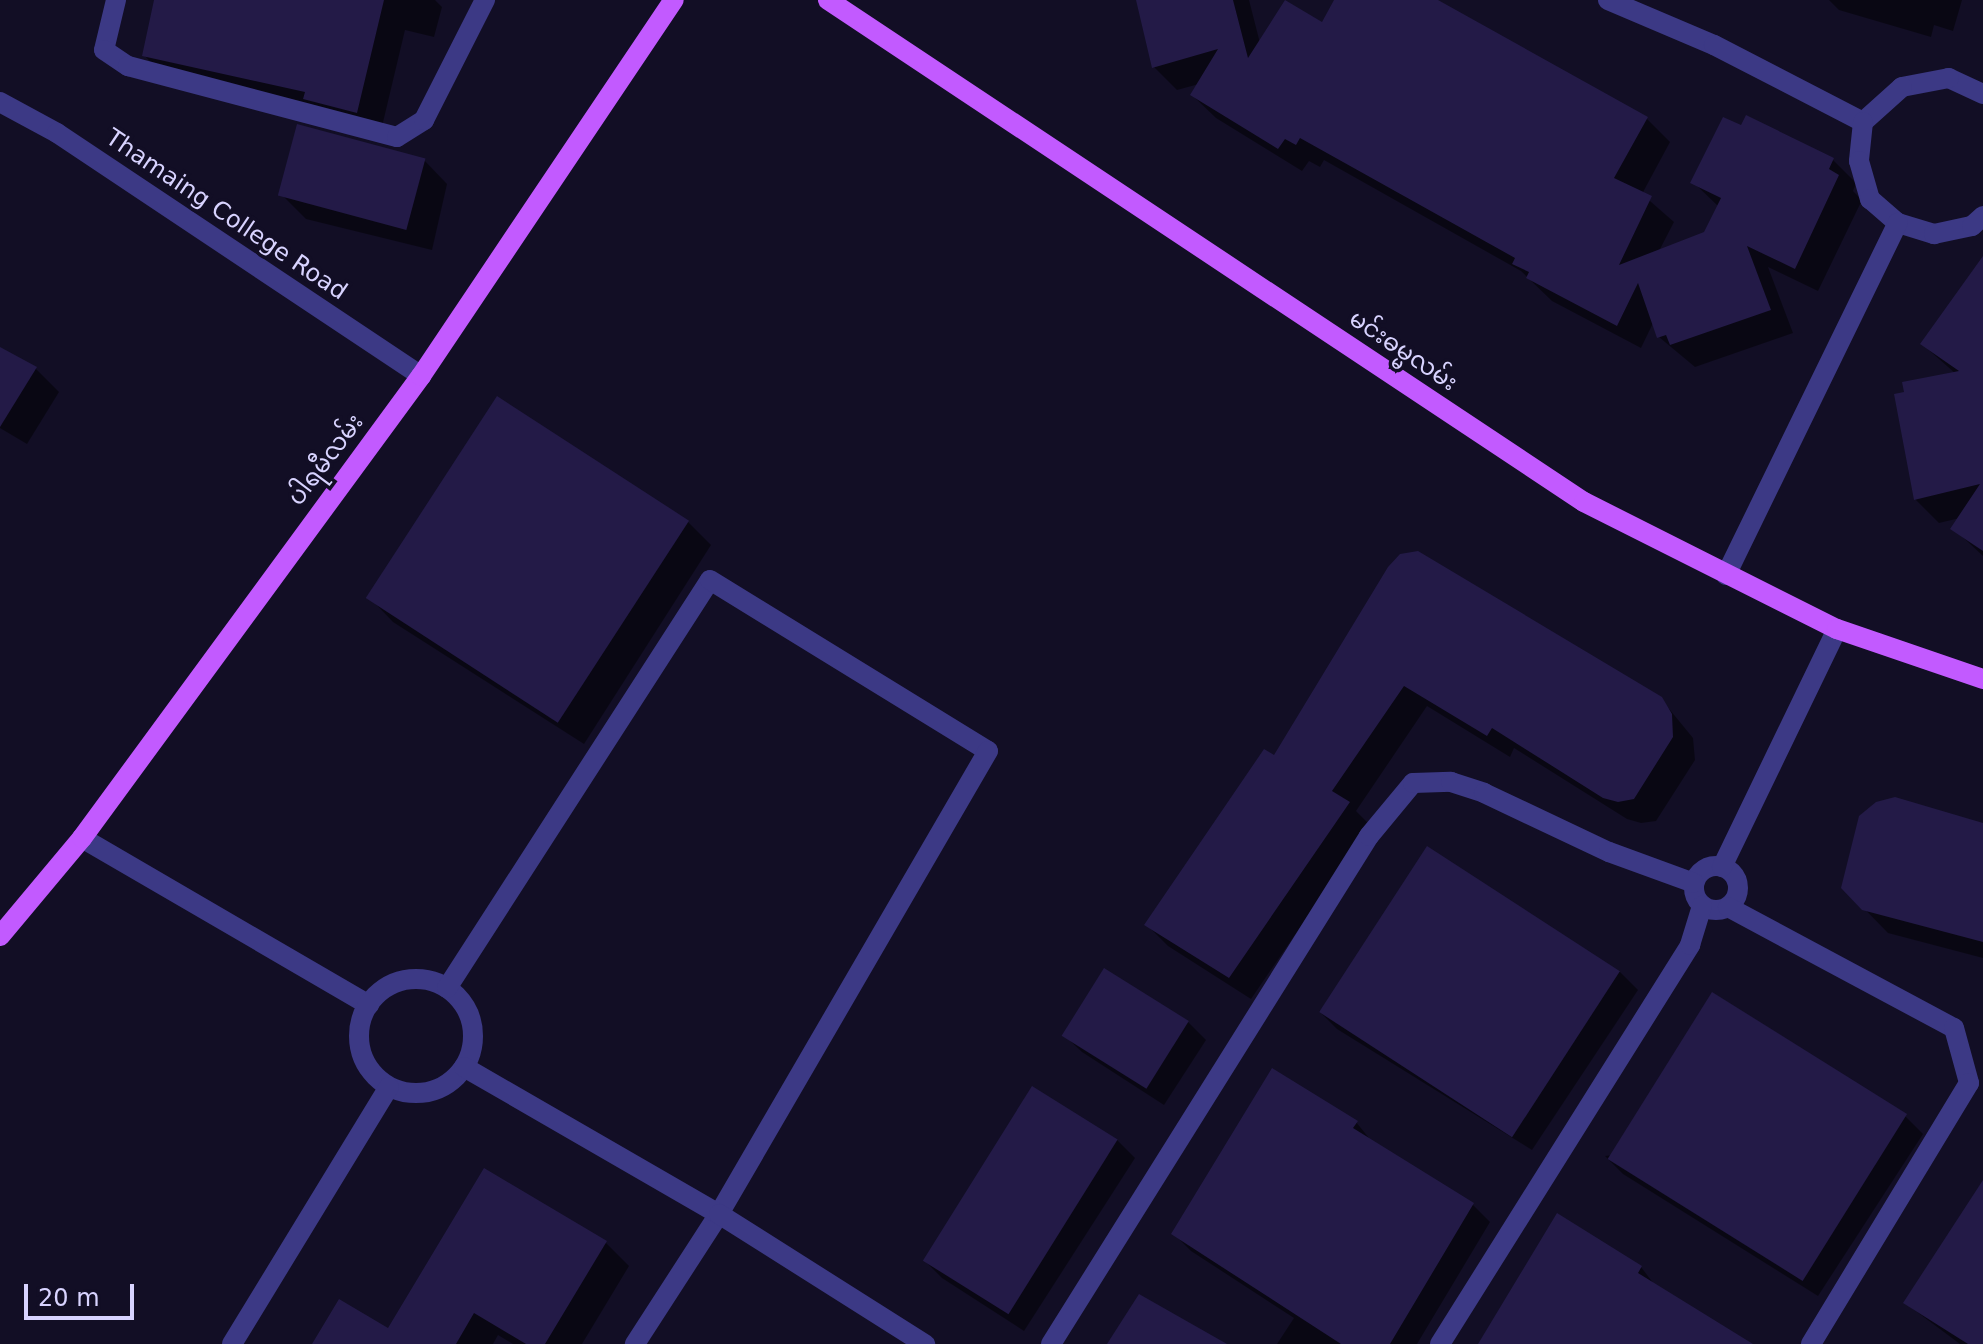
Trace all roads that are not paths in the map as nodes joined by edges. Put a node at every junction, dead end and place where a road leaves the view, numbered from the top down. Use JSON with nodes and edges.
{"nodes":[{"id":1,"x":116,"y":0,"type":"edge"},
{"id":2,"x":485,"y":0,"type":"edge"},
{"id":3,"x":674,"y":0,"type":"edge"},
{"id":4,"x":828,"y":0,"type":"edge"},
{"id":5,"x":1608,"y":0,"type":"edge"},
{"id":6,"x":1983,"y":94,"type":"edge"},
{"id":7,"x":0,"y":102,"type":"edge"},
{"id":8,"x":1863,"y":122,"type":"junction"},
{"id":9,"x":1983,"y":216,"type":"edge"},
{"id":10,"x":1898,"y":223,"type":"junction"},
{"id":11,"x":421,"y":376,"type":"junction"},
{"id":12,"x":1726,"y":575,"type":"junction"},
{"id":13,"x":1837,"y":629,"type":"junction"},
{"id":14,"x":1983,"y":679,"type":"edge"},
{"id":15,"x":82,"y":838,"type":"junction"},
{"id":16,"x":1722,"y":867,"type":"junction"},
{"id":17,"x":1694,"y":883,"type":"junction"},
{"id":18,"x":1702,"y":906,"type":"junction"},
{"id":19,"x":1728,"y":907,"type":"junction"},
{"id":20,"x":0,"y":936,"type":"edge"},
{"id":21,"x":447,"y":988,"type":"junction"},
{"id":22,"x":369,"y":1005,"type":"junction"},
{"id":23,"x":464,"y":1067,"type":"junction"},
{"id":24,"x":389,"y":1087,"type":"junction"},
{"id":25,"x":719,"y":1214,"type":"junction"},
{"id":26,"x":232,"y":1344,"type":"edge"},
{"id":27,"x":635,"y":1344,"type":"edge"},
{"id":28,"x":925,"y":1344,"type":"edge"},
{"id":29,"x":1051,"y":1344,"type":"edge"},
{"id":30,"x":1440,"y":1344,"type":"edge"},
{"id":31,"x":1811,"y":1344,"type":"edge"}],
"edges":[{"from":1,"to":2,"type":"street"},
{"from":3,"to":11,"type":"main road","name":"ပါရမီလမ်း"},
{"from":4,"to":12,"type":"main road","name":"မင်းဓမ္မလမ်း"},
{"from":5,"to":8,"type":"street"},
{"from":6,"to":8,"type":"street"},
{"from":7,"to":11,"type":"street","name":"Thamaing College Road"},
{"from":8,"to":10,"type":"street"},
{"from":9,"to":10,"type":"street"},
{"from":10,"to":12,"type":"street"},
{"from":11,"to":15,"type":"main road","name":"ပါရမီလမ်း"},
{"from":12,"to":13,"type":"main road","name":"မင်းဓမ္မလမ်း"},
{"from":13,"to":14,"type":"main road","name":"မင်းဓမ္မလမ်း"},
{"from":13,"to":16,"type":"street"},
{"from":15,"to":20,"type":"main road","name":"ပါရမီလမ်း"},
{"from":15,"to":22,"type":"street"},
{"from":16,"to":17,"type":"street"},
{"from":16,"to":19,"type":"street"},
{"from":17,"to":18,"type":"street"},
{"from":17,"to":29,"type":"street"},
{"from":18,"to":19,"type":"street"},
{"from":18,"to":30,"type":"street"},
{"from":19,"to":31,"type":"street"},
{"from":21,"to":22,"type":"street"},
{"from":21,"to":23,"type":"street"},
{"from":21,"to":25,"type":"street"},
{"from":22,"to":24,"type":"street"},
{"from":23,"to":24,"type":"street"},
{"from":23,"to":25,"type":"street"},
{"from":24,"to":26,"type":"street"},
{"from":25,"to":27,"type":"street"},
{"from":25,"to":28,"type":"street"}]}
